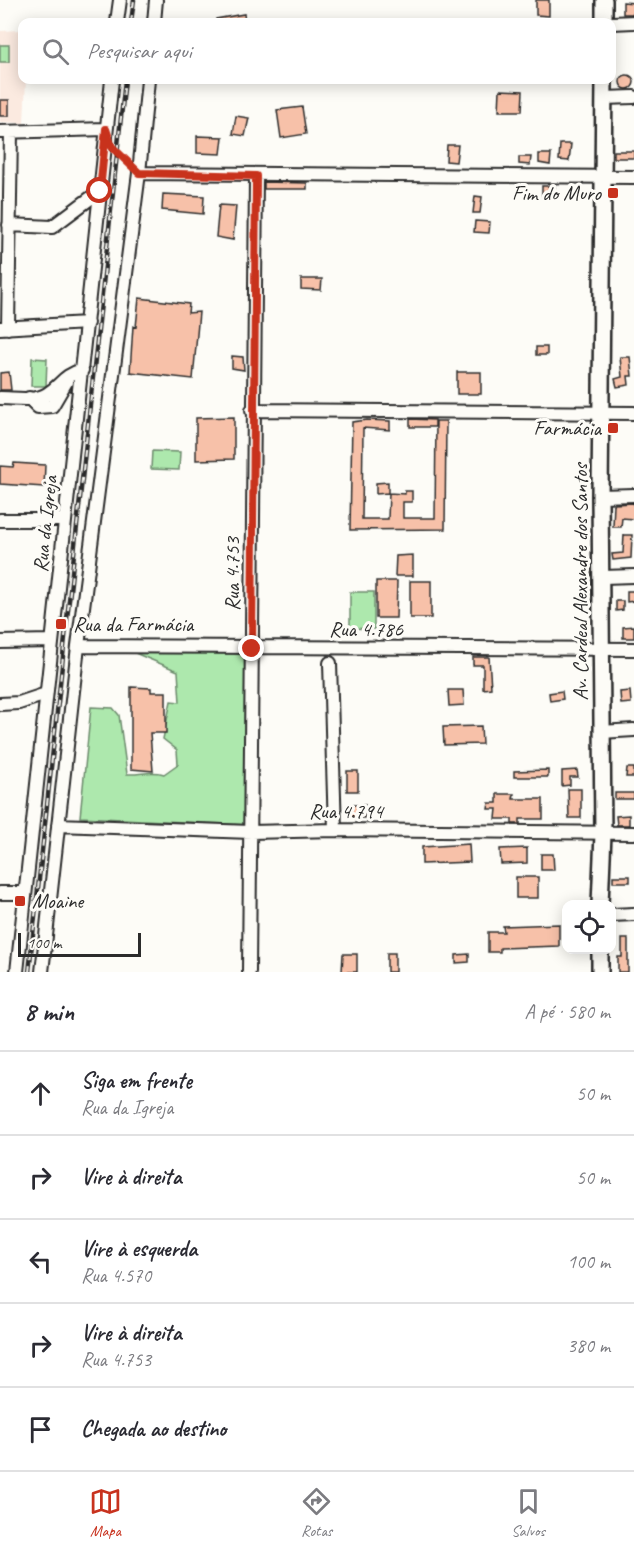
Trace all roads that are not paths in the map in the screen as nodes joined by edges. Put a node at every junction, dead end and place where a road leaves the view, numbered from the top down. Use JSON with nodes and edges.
{"nodes":[{"id":1,"x":120,"y":0,"type":"edge"},
{"id":2,"x":156,"y":0,"type":"edge"},
{"id":3,"x":604,"y":0,"type":"edge"},
{"id":4,"x":118,"y":18,"type":"edge"},
{"id":5,"x":154,"y":18,"type":"edge"},
{"id":6,"x":604,"y":18,"type":"edge"},
{"id":7,"x":634,"y":22,"type":"edge"},
{"id":8,"x":616,"y":23,"type":"edge"},
{"id":9,"x":112,"y":84,"type":"edge"},
{"id":10,"x":148,"y":84,"type":"edge"},
{"id":11,"x":603,"y":84,"type":"edge"},
{"id":12,"x":634,"y":97,"type":"edge"},
{"id":13,"x":603,"y":98,"type":"junction"},
{"id":14,"x":106,"y":129,"type":"junction"},
{"id":15,"x":6,"y":132,"type":"edge"},
{"id":16,"x":139,"y":173,"type":"junction"},
{"id":17,"x":256,"y":176,"type":"junction"},
{"id":18,"x":603,"y":177,"type":"junction"},
{"id":19,"x":634,"y":177,"type":"edge"},
{"id":20,"x":100,"y":191,"type":"junction"},
{"id":21,"x":9,"y":225,"type":"junction"},
{"id":22,"x":87,"y":323,"type":"junction"},
{"id":23,"x":4,"y":328,"type":"edge"},
{"id":24,"x":76,"y":372,"type":"junction"},
{"id":25,"x":0,"y":398,"type":"edge"},
{"id":26,"x":252,"y":410,"type":"junction"},
{"id":27,"x":601,"y":411,"type":"junction"},
{"id":28,"x":634,"y":413,"type":"edge"},
{"id":29,"x":634,"y":495,"type":"edge"},
{"id":30,"x":600,"y":496,"type":"junction"},
{"id":31,"x":0,"y":520,"type":"edge"},
{"id":32,"x":65,"y":520,"type":"junction"},
{"id":33,"x":634,"y":576,"type":"edge"},
{"id":34,"x":603,"y":577,"type":"junction"},
{"id":35,"x":51,"y":641,"type":"junction"},
{"id":36,"x":0,"y":642,"type":"edge"},
{"id":37,"x":78,"y":646,"type":"junction"},
{"id":38,"x":252,"y":649,"type":"junction"},
{"id":39,"x":602,"y":649,"type":"junction"},
{"id":40,"x":634,"y":649,"type":"edge"},
{"id":41,"x":330,"y":663,"type":"dead end"},
{"id":42,"x":46,"y":694,"type":"junction"},
{"id":43,"x":0,"y":704,"type":"edge"},
{"id":44,"x":634,"y":730,"type":"edge"},
{"id":45,"x":601,"y":732,"type":"junction"},
{"id":46,"x":58,"y":825,"type":"junction"},
{"id":47,"x":335,"y":830,"type":"junction"},
{"id":48,"x":251,"y":832,"type":"junction"},
{"id":49,"x":634,"y":833,"type":"edge"},
{"id":50,"x":603,"y":834,"type":"junction"},
{"id":51,"x":0,"y":893,"type":"edge"},
{"id":52,"x":24,"y":893,"type":"junction"},
{"id":53,"x":600,"y":900,"type":"edge"},
{"id":54,"x":634,"y":914,"type":"edge"},
{"id":55,"x":616,"y":915,"type":"edge"},
{"id":56,"x":600,"y":954,"type":"edge"},
{"id":57,"x":17,"y":972,"type":"edge"},
{"id":58,"x":42,"y":972,"type":"edge"},
{"id":59,"x":249,"y":972,"type":"edge"},
{"id":60,"x":600,"y":972,"type":"edge"}],
"edges":[{"from":1,"to":4,"type":"street"},
{"from":2,"to":5,"type":"street"},
{"from":3,"to":6,"type":"main road"},
{"from":7,"to":8,"type":"street"},
{"from":9,"to":14,"type":"street","name":"Rua da Igreja"},
{"from":10,"to":16,"type":"street"},
{"from":11,"to":13,"type":"main road","name":"Av. Cardeal Alexandre dos Santos"},
{"from":12,"to":13,"type":"street"},
{"from":13,"to":18,"type":"main road","name":"Av. Cardeal Alexandre dos Santos"},
{"from":14,"to":15,"type":"street"},
{"from":14,"to":20,"type":"street","name":"Rua da Igreja"},
{"from":15,"to":21,"type":"street"},
{"from":16,"to":17,"type":"street"},
{"from":16,"to":37,"type":"street"},
{"from":17,"to":18,"type":"street"},
{"from":17,"to":26,"type":"street","name":"Rua 4.753"},
{"from":18,"to":19,"type":"street"},
{"from":18,"to":27,"type":"main road","name":"Av. Cardeal Alexandre dos Santos"},
{"from":20,"to":21,"type":"street"},
{"from":20,"to":22,"type":"street","name":"Rua da Igreja"},
{"from":21,"to":23,"type":"street"},
{"from":22,"to":23,"type":"street"},
{"from":22,"to":24,"type":"street","name":"Rua da Igreja"},
{"from":24,"to":25,"type":"street"},
{"from":24,"to":32,"type":"street","name":"Rua da Igreja"},
{"from":26,"to":27,"type":"street"},
{"from":26,"to":38,"type":"street","name":"Rua 4.753"},
{"from":27,"to":28,"type":"street"},
{"from":27,"to":30,"type":"main road","name":"Av. Cardeal Alexandre dos Santos"},
{"from":29,"to":30,"type":"street"},
{"from":30,"to":34,"type":"main road","name":"Av. Cardeal Alexandre dos Santos"},
{"from":31,"to":32,"type":"street"},
{"from":32,"to":35,"type":"street","name":"Rua da Igreja"},
{"from":33,"to":34,"type":"street"},
{"from":34,"to":39,"type":"main road","name":"Av. Cardeal Alexandre dos Santos"},
{"from":35,"to":36,"type":"street"},
{"from":35,"to":42,"type":"street","name":"Rua da Igreja"},
{"from":37,"to":38,"type":"street","name":"Rua 4.786"},
{"from":37,"to":46,"type":"street"},
{"from":38,"to":39,"type":"street","name":"Rua 4.786"},
{"from":38,"to":48,"type":"street","name":"Rua 4.753"},
{"from":39,"to":40,"type":"street","name":"Rua 4.786"},
{"from":39,"to":45,"type":"main road","name":"Av. Cardeal Alexandre dos Santos"},
{"from":41,"to":47,"type":"street"},
{"from":42,"to":43,"type":"street"},
{"from":42,"to":52,"type":"street","name":"Rua da Igreja"},
{"from":44,"to":45,"type":"street"},
{"from":45,"to":50,"type":"main road","name":"Av. Cardeal Alexandre dos Santos"},
{"from":46,"to":48,"type":"street","name":"Rua 4.794"},
{"from":46,"to":58,"type":"street"},
{"from":47,"to":48,"type":"street","name":"Rua 4.794"},
{"from":47,"to":50,"type":"street","name":"Rua 4.794"},
{"from":48,"to":59,"type":"street","name":"Rua 4.753"},
{"from":49,"to":50,"type":"street","name":"Rua 4.794"},
{"from":50,"to":53,"type":"main road","name":"Av. Cardeal Alexandre dos Santos"},
{"from":51,"to":52,"type":"street"},
{"from":52,"to":57,"type":"street","name":"Rua da Igreja"},
{"from":54,"to":55,"type":"street"},
{"from":56,"to":60,"type":"main road"}]}
